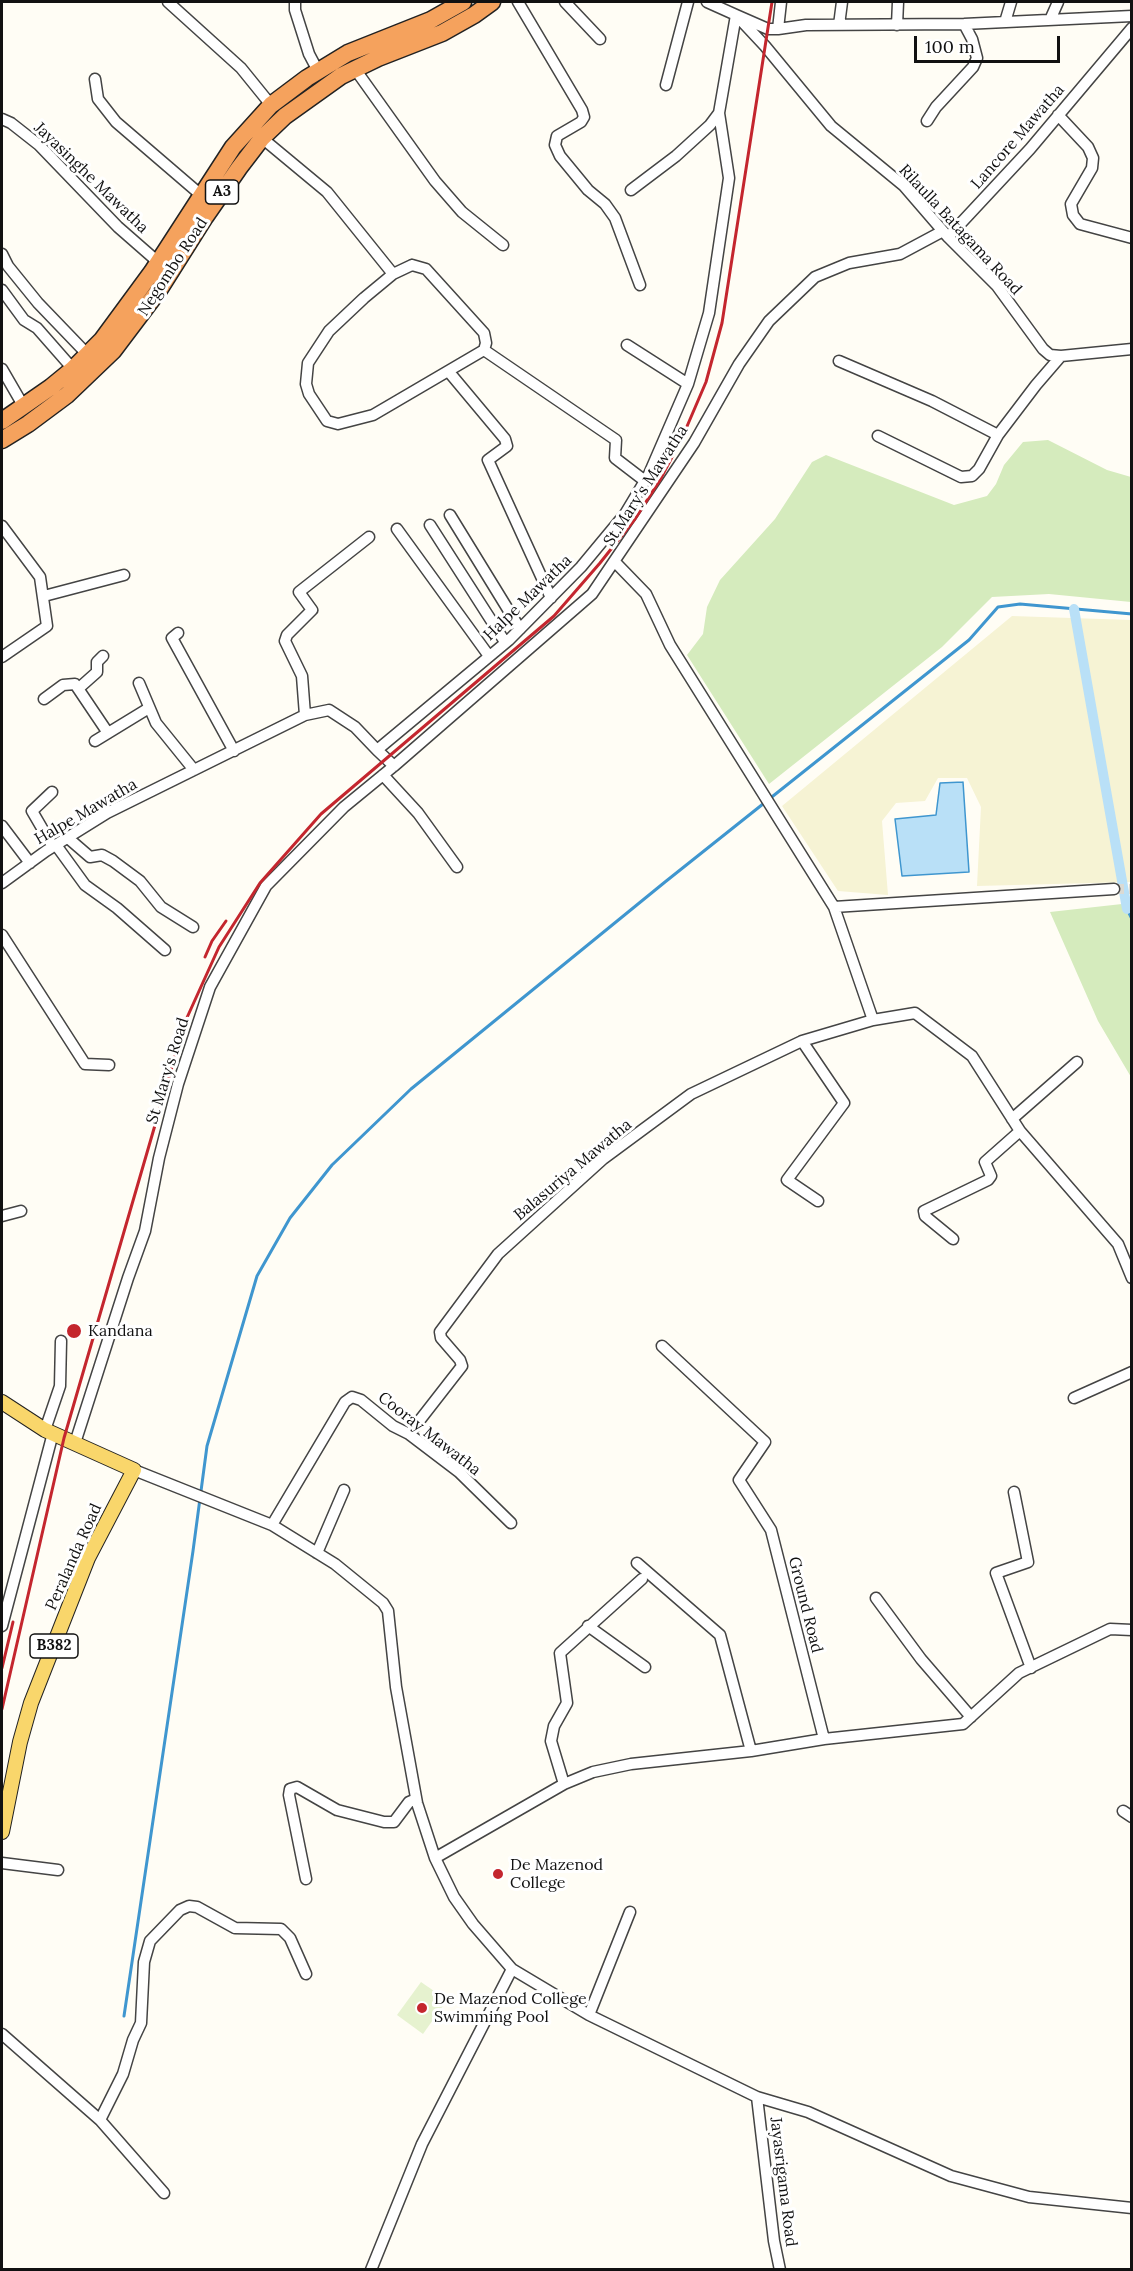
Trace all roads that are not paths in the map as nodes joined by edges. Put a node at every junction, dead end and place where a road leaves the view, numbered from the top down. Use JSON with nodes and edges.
{"nodes":[{"id":1,"x":168,"y":2,"type":"edge"},
{"id":2,"x":295,"y":2,"type":"edge"},
{"id":3,"x":463,"y":2,"type":"edge"},
{"id":4,"x":492,"y":2,"type":"edge"},
{"id":5,"x":518,"y":2,"type":"edge"},
{"id":6,"x":566,"y":2,"type":"edge"},
{"id":7,"x":688,"y":2,"type":"edge"},
{"id":8,"x":706,"y":2,"type":"edge"},
{"id":9,"x":781,"y":2,"type":"edge"},
{"id":10,"x":842,"y":2,"type":"edge"},
{"id":11,"x":898,"y":2,"type":"edge"},
{"id":12,"x":1011,"y":2,"type":"edge"},
{"id":13,"x":1058,"y":2,"type":"edge"},
{"id":14,"x":736,"y":15,"type":"junction"},
{"id":15,"x":1131,"y":16,"type":"edge"},
{"id":16,"x":1050,"y":20,"type":"junction"},
{"id":17,"x":1005,"y":22,"type":"junction"},
{"id":18,"x":964,"y":24,"type":"junction"},
{"id":19,"x":839,"y":25,"type":"junction"},
{"id":20,"x":897,"y":25,"type":"junction"},
{"id":21,"x":1131,"y":28,"type":"edge"},
{"id":22,"x":778,"y":29,"type":"junction"},
{"id":23,"x":600,"y":39,"type":"dead end"},
{"id":24,"x":355,"y":69,"type":"junction"},
{"id":25,"x":318,"y":71,"type":"junction"},
{"id":26,"x":95,"y":79,"type":"dead end"},
{"id":27,"x":666,"y":85,"type":"dead end"},
{"id":28,"x":271,"y":105,"type":"junction"},
{"id":29,"x":719,"y":113,"type":"junction"},
{"id":30,"x":1058,"y":115,"type":"junction"},
{"id":31,"x":2,"y":120,"type":"edge"},
{"id":32,"x":927,"y":121,"type":"dead end"},
{"id":33,"x":262,"y":138,"type":"junction"},
{"id":34,"x":631,"y":190,"type":"dead end"},
{"id":35,"x":201,"y":195,"type":"junction"},
{"id":36,"x":946,"y":234,"type":"junction"},
{"id":37,"x":1131,"y":238,"type":"edge"},
{"id":38,"x":503,"y":245,"type":"dead end"},
{"id":39,"x":2,"y":254,"type":"edge"},
{"id":40,"x":158,"y":262,"type":"junction"},
{"id":41,"x":393,"y":273,"type":"junction"},
{"id":42,"x":640,"y":285,"type":"dead end"},
{"id":43,"x":2,"y":290,"type":"edge"},
{"id":44,"x":627,"y":345,"type":"dead end"},
{"id":45,"x":1131,"y":349,"type":"edge"},
{"id":46,"x":484,"y":350,"type":"junction"},
{"id":47,"x":87,"y":355,"type":"junction"},
{"id":48,"x":1061,"y":356,"type":"junction"},
{"id":49,"x":839,"y":361,"type":"dead end"},
{"id":50,"x":2,"y":369,"type":"edge"},
{"id":51,"x":73,"y":369,"type":"junction"},
{"id":52,"x":449,"y":372,"type":"junction"},
{"id":53,"x":688,"y":384,"type":"junction"},
{"id":54,"x":24,"y":407,"type":"junction"},
{"id":55,"x":2,"y":421,"type":"edge"},
{"id":56,"x":998,"y":435,"type":"junction"},
{"id":57,"x":878,"y":436,"type":"dead end"},
{"id":58,"x":2,"y":440,"type":"edge"},
{"id":59,"x":645,"y":481,"type":"junction"},
{"id":60,"x":450,"y":515,"type":"dead end"},
{"id":61,"x":430,"y":525,"type":"dead end"},
{"id":62,"x":2,"y":526,"type":"edge"},
{"id":63,"x":397,"y":529,"type":"dead end"},
{"id":64,"x":369,"y":537,"type":"dead end"},
{"id":65,"x":615,"y":562,"type":"junction"},
{"id":66,"x":124,"y":574,"type":"dead end"},
{"id":67,"x":44,"y":596,"type":"junction"},
{"id":68,"x":550,"y":598,"type":"junction"},
{"id":69,"x":520,"y":628,"type":"junction"},
{"id":70,"x":178,"y":633,"type":"dead end"},
{"id":71,"x":506,"y":642,"type":"junction"},
{"id":72,"x":103,"y":656,"type":"dead end"},
{"id":73,"x":489,"y":656,"type":"junction"},
{"id":74,"x":2,"y":657,"type":"edge"},
{"id":75,"x":139,"y":683,"type":"dead end"},
{"id":76,"x":79,"y":688,"type":"junction"},
{"id":77,"x":44,"y":699,"type":"dead end"},
{"id":78,"x":149,"y":708,"type":"junction"},
{"id":79,"x":306,"y":716,"type":"junction"},
{"id":80,"x":108,"y":733,"type":"junction"},
{"id":81,"x":95,"y":741,"type":"dead end"},
{"id":82,"x":377,"y":750,"type":"junction"},
{"id":83,"x":234,"y":751,"type":"junction"},
{"id":84,"x":394,"y":766,"type":"junction"},
{"id":85,"x":194,"y":770,"type":"junction"},
{"id":86,"x":383,"y":775,"type":"junction"},
{"id":87,"x":52,"y":792,"type":"dead end"},
{"id":88,"x":2,"y":826,"type":"edge"},
{"id":89,"x":68,"y":838,"type":"junction"},
{"id":90,"x":55,"y":846,"type":"junction"},
{"id":91,"x":30,"y":863,"type":"junction"},
{"id":92,"x":457,"y":867,"type":"dead end"},
{"id":93,"x":2,"y":883,"type":"edge"},
{"id":94,"x":1114,"y":889,"type":"tunnel mouth"},
{"id":95,"x":834,"y":907,"type":"junction"},
{"id":96,"x":193,"y":927,"type":"dead end"},
{"id":97,"x":2,"y":935,"type":"edge"},
{"id":98,"x":165,"y":950,"type":"dead end"},
{"id":99,"x":873,"y":1020,"type":"junction"},
{"id":100,"x":802,"y":1041,"type":"junction"},
{"id":101,"x":1077,"y":1062,"type":"dead end"},
{"id":102,"x":109,"y":1065,"type":"dead end"},
{"id":103,"x":1012,"y":1119,"type":"junction"},
{"id":104,"x":1020,"y":1131,"type":"junction"},
{"id":105,"x":818,"y":1201,"type":"dead end"},
{"id":106,"x":21,"y":1211,"type":"dead end"},
{"id":107,"x":2,"y":1216,"type":"edge"},
{"id":108,"x":954,"y":1239,"type":"dead end"},
{"id":109,"x":1131,"y":1278,"type":"edge"},
{"id":110,"x":61,"y":1341,"type":"dead end"},
{"id":111,"x":662,"y":1346,"type":"dead end"},
{"id":112,"x":1131,"y":1372,"type":"edge"},
{"id":113,"x":1074,"y":1398,"type":"dead end"},
{"id":114,"x":2,"y":1402,"type":"edge"},
{"id":115,"x":49,"y":1432,"type":"junction"},
{"id":116,"x":409,"y":1434,"type":"junction"},
{"id":117,"x":75,"y":1443,"type":"junction"},
{"id":118,"x":134,"y":1470,"type":"junction"},
{"id":119,"x":344,"y":1490,"type":"dead end"},
{"id":120,"x":1014,"y":1492,"type":"dead end"},
{"id":121,"x":511,"y":1523,"type":"dead end"},
{"id":122,"x":272,"y":1525,"type":"junction"},
{"id":123,"x":317,"y":1553,"type":"junction"},
{"id":124,"x":637,"y":1563,"type":"dead end"},
{"id":125,"x":642,"y":1579,"type":"dead end"},
{"id":126,"x":876,"y":1598,"type":"dead end"},
{"id":127,"x":2,"y":1626,"type":"edge"},
{"id":128,"x":588,"y":1626,"type":"junction"},
{"id":129,"x":1131,"y":1630,"type":"edge"},
{"id":130,"x":645,"y":1667,"type":"dead end"},
{"id":131,"x":1030,"y":1668,"type":"junction"},
{"id":132,"x":971,"y":1717,"type":"junction"},
{"id":133,"x":824,"y":1739,"type":"junction"},
{"id":134,"x":751,"y":1751,"type":"junction"},
{"id":135,"x":564,"y":1784,"type":"junction"},
{"id":136,"x":416,"y":1799,"type":"junction"},
{"id":137,"x":2,"y":1832,"type":"edge"},
{"id":138,"x":435,"y":1858,"type":"junction"},
{"id":139,"x":2,"y":1863,"type":"edge"},
{"id":140,"x":58,"y":1870,"type":"dead end"},
{"id":141,"x":306,"y":1879,"type":"dead end"},
{"id":142,"x":630,"y":1912,"type":"dead end"},
{"id":143,"x":512,"y":1969,"type":"junction"},
{"id":144,"x":306,"y":1974,"type":"dead end"},
{"id":145,"x":590,"y":2015,"type":"junction"},
{"id":146,"x":2,"y":2034,"type":"edge"},
{"id":147,"x":757,"y":2097,"type":"junction"},
{"id":148,"x":100,"y":2120,"type":"junction"},
{"id":149,"x":164,"y":2193,"type":"dead end"},
{"id":150,"x":1131,"y":2208,"type":"edge"},
{"id":151,"x":371,"y":2270,"type":"edge"},
{"id":152,"x":780,"y":2270,"type":"edge"}],
"edges":[{"from":1,"to":28,"type":"street"},
{"from":2,"to":25,"type":"street"},
{"from":3,"to":25,"type":"highway","name":"Negombo Road","number":"A3"},
{"from":4,"to":24,"type":"highway","name":"Negombo Road","number":"A3"},
{"from":5,"to":42,"type":"street"},
{"from":6,"to":23,"type":"street"},
{"from":7,"to":27,"type":"street"},
{"from":8,"to":14,"type":"street","name":"Rilaulla Batagama Road"},
{"from":9,"to":22,"type":"street"},
{"from":10,"to":19,"type":"street"},
{"from":11,"to":20,"type":"street"},
{"from":12,"to":17,"type":"street"},
{"from":13,"to":16,"type":"street"},
{"from":14,"to":22,"type":"street"},
{"from":14,"to":29,"type":"street","name":"Halpe Mawatha"},
{"from":14,"to":36,"type":"street","name":"Rilaulla Batagama Road"},
{"from":15,"to":16,"type":"street"},
{"from":16,"to":17,"type":"street"},
{"from":17,"to":18,"type":"street"},
{"from":18,"to":20,"type":"street"},
{"from":18,"to":32,"type":"street"},
{"from":19,"to":20,"type":"street"},
{"from":19,"to":22,"type":"street"},
{"from":21,"to":30,"type":"street","name":"Lancore Mawatha"},
{"from":24,"to":33,"type":"highway","name":"Negombo Road","number":"A3"},
{"from":24,"to":38,"type":"street"},
{"from":25,"to":28,"type":"highway","name":"Negombo Road","number":"A3"},
{"from":26,"to":35,"type":"street"},
{"from":28,"to":35,"type":"highway","name":"Negombo Road","number":"A3"},
{"from":29,"to":34,"type":"street"},
{"from":29,"to":53,"type":"street","name":"Halpe Mawatha"},
{"from":30,"to":36,"type":"street","name":"Lancore Mawatha"},
{"from":30,"to":37,"type":"street"},
{"from":31,"to":40,"type":"street","name":"Jayasinghe Mawatha"},
{"from":33,"to":41,"type":"street"},
{"from":33,"to":58,"type":"highway","name":"Negombo Road","number":"A3"},
{"from":35,"to":40,"type":"highway","name":"Negombo Road","number":"A3"},
{"from":36,"to":48,"type":"street","name":"Rilaulla Batagama Road"},
{"from":36,"to":65,"type":"street","name":"St.Mary's Mawatha"},
{"from":39,"to":47,"type":"street"},
{"from":40,"to":47,"type":"highway","name":"Negombo Road","number":"A3"},
{"from":41,"to":46,"type":"street"},
{"from":41,"to":52,"type":"street"},
{"from":43,"to":51,"type":"street"},
{"from":44,"to":53,"type":"street"},
{"from":45,"to":48,"type":"street"},
{"from":46,"to":52,"type":"street"},
{"from":46,"to":59,"type":"street"},
{"from":47,"to":51,"type":"highway","name":"Negombo Road","number":"A3"},
{"from":48,"to":56,"type":"street"},
{"from":49,"to":56,"type":"street"},
{"from":50,"to":54,"type":"street"},
{"from":51,"to":54,"type":"highway","name":"Negombo Road","number":"A3"},
{"from":52,"to":68,"type":"street"},
{"from":53,"to":59,"type":"street","name":"Halpe Mawatha"},
{"from":54,"to":55,"type":"highway","name":"Negombo Road","number":"A3"},
{"from":56,"to":57,"type":"street"},
{"from":59,"to":68,"type":"street","name":"Halpe Mawatha"},
{"from":60,"to":69,"type":"street"},
{"from":61,"to":71,"type":"street"},
{"from":62,"to":67,"type":"street"},
{"from":63,"to":73,"type":"street"},
{"from":64,"to":79,"type":"street"},
{"from":65,"to":84,"type":"street","name":"St.Mary's Mawatha"},
{"from":65,"to":95,"type":"street"},
{"from":66,"to":67,"type":"street"},
{"from":67,"to":74,"type":"street"},
{"from":68,"to":69,"type":"street","name":"Halpe Mawatha"},
{"from":69,"to":71,"type":"street","name":"Halpe Mawatha"},
{"from":70,"to":83,"type":"street"},
{"from":71,"to":73,"type":"street","name":"Halpe Mawatha"},
{"from":72,"to":76,"type":"street"},
{"from":73,"to":82,"type":"street","name":"Halpe Mawatha"},
{"from":75,"to":78,"type":"street"},
{"from":76,"to":77,"type":"street"},
{"from":76,"to":80,"type":"street"},
{"from":78,"to":80,"type":"street"},
{"from":78,"to":85,"type":"street"},
{"from":79,"to":82,"type":"street","name":"Halpe Mawatha"},
{"from":79,"to":83,"type":"street","name":"Halpe Mawatha"},
{"from":80,"to":81,"type":"street"},
{"from":82,"to":84,"type":"street"},
{"from":83,"to":85,"type":"street","name":"Halpe Mawatha"},
{"from":84,"to":86,"type":"street","name":"St Mary's Road"},
{"from":85,"to":89,"type":"street","name":"Halpe Mawatha"},
{"from":86,"to":92,"type":"street"},
{"from":86,"to":117,"type":"street","name":"St Mary's Road"},
{"from":87,"to":90,"type":"street"},
{"from":88,"to":91,"type":"street"},
{"from":89,"to":90,"type":"street","name":"Halpe Mawatha"},
{"from":89,"to":96,"type":"street"},
{"from":90,"to":91,"type":"street","name":"Halpe Mawatha"},
{"from":90,"to":98,"type":"street"},
{"from":91,"to":93,"type":"street","name":"Halpe Mawatha"},
{"from":94,"to":95,"type":"street"},
{"from":95,"to":99,"type":"street"},
{"from":97,"to":102,"type":"street"},
{"from":99,"to":100,"type":"street","name":"Balasuriya Mawatha"},
{"from":99,"to":103,"type":"street","name":"Balasuriya Mawatha"},
{"from":100,"to":105,"type":"street"},
{"from":100,"to":116,"type":"street","name":"Balasuriya Mawatha"},
{"from":101,"to":103,"type":"street"},
{"from":103,"to":104,"type":"street","name":"Balasuriya Mawatha"},
{"from":104,"to":108,"type":"street"},
{"from":104,"to":109,"type":"street","name":"Balasuriya Mawatha"},
{"from":106,"to":107,"type":"street"},
{"from":110,"to":115,"type":"street"},
{"from":111,"to":133,"type":"street","name":"Ground Road"},
{"from":112,"to":113,"type":"street"},
{"from":114,"to":115,"type":"main road"},
{"from":115,"to":117,"type":"main road"},
{"from":115,"to":127,"type":"street"},
{"from":116,"to":121,"type":"street","name":"Cooray Mawatha"},
{"from":116,"to":122,"type":"street","name":"Cooray Mawatha"},
{"from":117,"to":118,"type":"main road"},
{"from":118,"to":122,"type":"street"},
{"from":118,"to":137,"type":"main road","name":"Peralanda Road","number":"B382"},
{"from":119,"to":123,"type":"street"},
{"from":120,"to":131,"type":"street"},
{"from":122,"to":123,"type":"street"},
{"from":123,"to":136,"type":"street"},
{"from":124,"to":134,"type":"street"},
{"from":125,"to":128,"type":"street"},
{"from":126,"to":132,"type":"street"},
{"from":128,"to":130,"type":"street"},
{"from":128,"to":135,"type":"street"},
{"from":129,"to":131,"type":"street"},
{"from":131,"to":132,"type":"street"},
{"from":132,"to":133,"type":"street"},
{"from":133,"to":134,"type":"street"},
{"from":134,"to":135,"type":"street"},
{"from":135,"to":138,"type":"street"},
{"from":136,"to":138,"type":"street"},
{"from":136,"to":141,"type":"street"},
{"from":138,"to":143,"type":"street"},
{"from":139,"to":140,"type":"street"},
{"from":142,"to":145,"type":"street"},
{"from":143,"to":145,"type":"street"},
{"from":143,"to":151,"type":"street"},
{"from":144,"to":148,"type":"street"},
{"from":145,"to":147,"type":"street"},
{"from":146,"to":148,"type":"street"},
{"from":147,"to":150,"type":"street"},
{"from":147,"to":152,"type":"street","name":"Jayasrigama Road"},
{"from":148,"to":149,"type":"street"}]}
